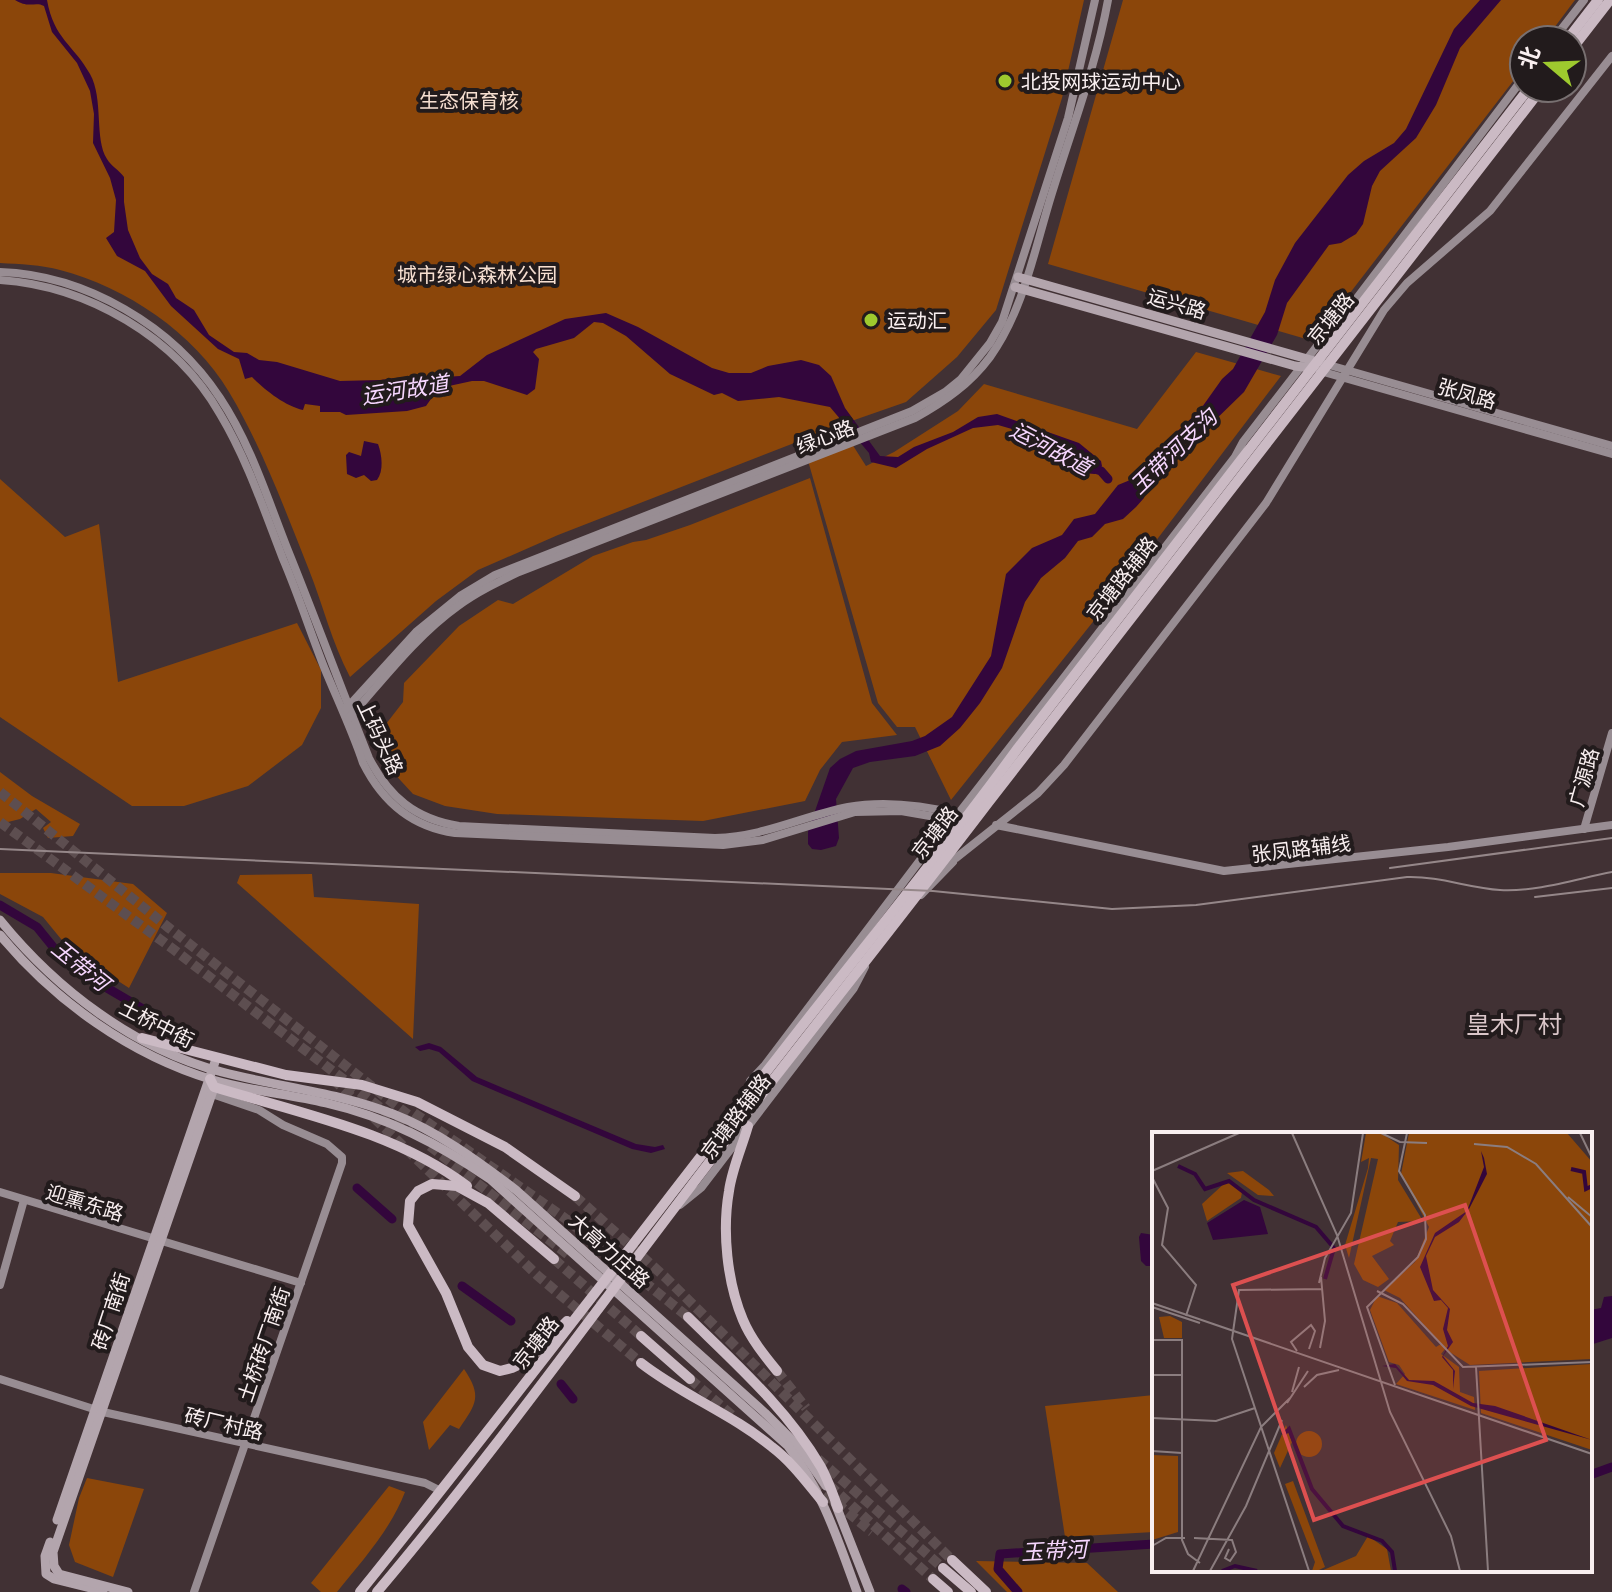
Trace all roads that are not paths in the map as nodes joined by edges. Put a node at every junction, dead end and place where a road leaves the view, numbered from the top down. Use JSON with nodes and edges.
{"nodes":[{"id":1,"x":1095,"y":0,"type":"edge"},
{"id":2,"x":1108,"y":0,"type":"edge"},
{"id":3,"x":1584,"y":0,"type":"edge"},
{"id":4,"x":1598,"y":0,"type":"edge"},
{"id":5,"x":1610,"y":0,"type":"edge"},
{"id":6,"x":1565,"y":24,"type":"edge"},
{"id":7,"x":1579,"y":24,"type":"edge"},
{"id":8,"x":1588,"y":28,"type":"edge"},
{"id":9,"x":1612,"y":56,"type":"edge"},
{"id":10,"x":1607,"y":71,"type":"edge"},
{"id":11,"x":1508,"y":99,"type":"edge"},
{"id":12,"x":1517,"y":104,"type":"edge"},
{"id":13,"x":1529,"y":104,"type":"edge"},
{"id":14,"x":0,"y":272,"type":"edge"},
{"id":15,"x":0,"y":280,"type":"edge"},
{"id":16,"x":1020,"y":283,"type":"junction"},
{"id":17,"x":1245,"y":346,"type":"junction"},
{"id":18,"x":1285,"y":351,"type":"junction"},
{"id":19,"x":1282,"y":362,"type":"junction"},
{"id":20,"x":1315,"y":365,"type":"junction"},
{"id":21,"x":1343,"y":375,"type":"junction"},
{"id":22,"x":208,"y":389,"type":"junction"},
{"id":23,"x":1612,"y":446,"type":"edge"},
{"id":24,"x":1612,"y":454,"type":"edge"},
{"id":25,"x":347,"y":714,"type":"junction"},
{"id":26,"x":1612,"y":733,"type":"edge"},
{"id":27,"x":956,"y":817,"type":"junction"},
{"id":28,"x":996,"y":825,"type":"junction"},
{"id":29,"x":1612,"y":825,"type":"edge"},
{"id":30,"x":1584,"y":829,"type":"junction"},
{"id":31,"x":956,"y":858,"type":"junction"},
{"id":32,"x":942,"y":866,"type":"junction"},
{"id":33,"x":917,"y":898,"type":"junction"},
{"id":34,"x":0,"y":920,"type":"edge"},
{"id":35,"x":0,"y":935,"type":"edge"},
{"id":36,"x":872,"y":953,"type":"junction"},
{"id":37,"x":78,"y":1004,"type":"junction"},
{"id":38,"x":142,"y":1038,"type":"joint"},
{"id":39,"x":787,"y":1061,"type":"junction"},
{"id":40,"x":216,"y":1075,"type":"junction"},
{"id":41,"x":779,"y":1085,"type":"junction"},
{"id":42,"x":746,"y":1098,"type":"junction"},
{"id":43,"x":748,"y":1126,"type":"junction"},
{"id":44,"x":0,"y":1192,"type":"edge"},
{"id":45,"x":575,"y":1196,"type":"tunnel mouth"},
{"id":46,"x":24,"y":1200,"type":"junction"},
{"id":47,"x":488,"y":1203,"type":"junction"},
{"id":48,"x":670,"y":1213,"type":"junction"},
{"id":49,"x":158,"y":1240,"type":"junction"},
{"id":50,"x":554,"y":1259,"type":"tunnel mouth"},
{"id":51,"x":611,"y":1282,"type":"junction"},
{"id":52,"x":301,"y":1283,"type":"junction"},
{"id":53,"x":0,"y":1285,"type":"edge"},
{"id":54,"x":592,"y":1298,"type":"junction"},
{"id":55,"x":688,"y":1317,"type":"tunnel mouth"},
{"id":56,"x":641,"y":1336,"type":"tunnel mouth"},
{"id":57,"x":641,"y":1363,"type":"tunnel mouth"},
{"id":58,"x":777,"y":1371,"type":"tunnel mouth"},
{"id":59,"x":0,"y":1379,"type":"edge"},
{"id":60,"x":690,"y":1379,"type":"tunnel mouth"},
{"id":61,"x":100,"y":1411,"type":"junction"},
{"id":62,"x":245,"y":1444,"type":"junction"},
{"id":63,"x":441,"y":1491,"type":"junction"},
{"id":64,"x":823,"y":1502,"type":"junction"},
{"id":65,"x":838,"y":1508,"type":"junction"},
{"id":66,"x":952,"y":1560,"type":"tunnel mouth"},
{"id":67,"x":943,"y":1568,"type":"tunnel mouth"},
{"id":68,"x":933,"y":1579,"type":"tunnel mouth"},
{"id":69,"x":106,"y":1592,"type":"edge"},
{"id":70,"x":128,"y":1592,"type":"edge"},
{"id":71,"x":194,"y":1592,"type":"edge"},
{"id":72,"x":360,"y":1592,"type":"edge"},
{"id":73,"x":377,"y":1592,"type":"edge"},
{"id":74,"x":857,"y":1592,"type":"edge"},
{"id":75,"x":870,"y":1592,"type":"edge"},
{"id":76,"x":948,"y":1592,"type":"edge"},
{"id":77,"x":971,"y":1592,"type":"edge"},
{"id":78,"x":986,"y":1592,"type":"edge"}],
"edges":[{"from":1,"to":16,"type":"street","name":"绿心路"},
{"from":2,"to":16,"type":"street","name":"绿心路"},
{"from":3,"to":6,"type":"street"},
{"from":4,"to":7,"type":"highway"},
{"from":5,"to":8,"type":"highway"},
{"from":9,"to":10,"type":"street"},
{"from":10,"to":21,"type":"street"},
{"from":11,"to":20,"type":"street","name":"京塘路辅路"},
{"from":12,"to":20,"type":"highway","name":"京塘路"},
{"from":13,"to":20,"type":"highway","name":"京塘路"},
{"from":14,"to":22,"type":"street","name":"上码头路"},
{"from":15,"to":22,"type":"street","name":"上码头路"},
{"from":16,"to":17,"type":"main road","name":"运兴路"},
{"from":16,"to":25,"type":"street","name":"绿心路"},
{"from":17,"to":18,"type":"main road","name":"运兴路"},
{"from":17,"to":19,"type":"main road","name":"运兴路"},
{"from":18,"to":19,"type":"main road"},
{"from":18,"to":20,"type":"main road","name":"运兴路"},
{"from":19,"to":20,"type":"main road","name":"运兴路"},
{"from":20,"to":21,"type":"street","name":"张凤路"},
{"from":20,"to":27,"type":"street","name":"京塘路辅路"},
{"from":20,"to":32,"type":"highway","name":"京塘路"},
{"from":20,"to":42,"type":"highway","name":"京塘路"},
{"from":21,"to":23,"type":"street","name":"张凤路"},
{"from":21,"to":24,"type":"street","name":"张凤路"},
{"from":21,"to":28,"type":"street"},
{"from":22,"to":25,"type":"street","name":"上码头路"},
{"from":25,"to":27,"type":"street","name":"上码头路"},
{"from":26,"to":30,"type":"street","name":"广源路"},
{"from":27,"to":42,"type":"street","name":"京塘路辅路"},
{"from":28,"to":30,"type":"street","name":"张凤路辅线"},
{"from":28,"to":31,"type":"street"},
{"from":29,"to":30,"type":"street","name":"张凤路辅线"},
{"from":31,"to":32,"type":"street"},
{"from":31,"to":33,"type":"street"},
{"from":32,"to":33,"type":"highway","name":"京塘路"},
{"from":33,"to":36,"type":"highway","name":"京塘路"},
{"from":34,"to":37,"type":"main road"},
{"from":35,"to":37,"type":"main road"},
{"from":36,"to":39,"type":"highway","name":"京塘路"},
{"from":36,"to":41,"type":"street","name":"京塘路辅路"},
{"from":37,"to":38,"type":"main road","name":"土桥中街"},
{"from":37,"to":40,"type":"main road","name":"大高力庄路"},
{"from":38,"to":40,"type":"highway"},
{"from":39,"to":41,"type":"highway"},
{"from":39,"to":48,"type":"highway","name":"京塘路"},
{"from":40,"to":45,"type":"highway"},
{"from":40,"to":47,"type":"highway"},
{"from":40,"to":49,"type":"main road","name":"砖厂南街"},
{"from":40,"to":51,"type":"main road","name":"大高力庄路"},
{"from":40,"to":52,"type":"street","name":"土桥砖厂南街"},
{"from":41,"to":43,"type":"street","name":"京塘路辅路"},
{"from":42,"to":51,"type":"highway","name":"京塘路"},
{"from":43,"to":48,"type":"street","name":"京塘路辅路"},
{"from":43,"to":58,"type":"highway"},
{"from":44,"to":46,"type":"street","name":"迎熏东路"},
{"from":46,"to":49,"type":"street","name":"迎熏东路"},
{"from":46,"to":53,"type":"street"},
{"from":47,"to":50,"type":"highway"},
{"from":47,"to":54,"type":"highway"},
{"from":48,"to":51,"type":"highway","name":"京塘路"},
{"from":49,"to":52,"type":"street","name":"迎熏东路"},
{"from":49,"to":61,"type":"main road","name":"砖厂南街"},
{"from":51,"to":54,"type":"highway","name":"京塘路"},
{"from":51,"to":64,"type":"main road","name":"大高力庄路"},
{"from":51,"to":65,"type":"main road","name":"大高力庄路"},
{"from":51,"to":73,"type":"highway","name":"京塘路"},
{"from":52,"to":62,"type":"street","name":"土桥砖厂南街"},
{"from":54,"to":63,"type":"highway","name":"京塘路"},
{"from":55,"to":65,"type":"highway"},
{"from":56,"to":60,"type":"highway"},
{"from":57,"to":64,"type":"highway"},
{"from":59,"to":61,"type":"street","name":"砖厂村路"},
{"from":61,"to":62,"type":"street","name":"砖厂村路"},
{"from":61,"to":69,"type":"main road","name":"砖厂南街"},
{"from":61,"to":70,"type":"main road","name":"砖厂南街"},
{"from":62,"to":63,"type":"street","name":"砖厂村路"},
{"from":62,"to":71,"type":"street","name":"土桥砖厂南街"},
{"from":63,"to":72,"type":"highway","name":"京塘路"},
{"from":64,"to":74,"type":"main road","name":"大高力庄路"},
{"from":65,"to":75,"type":"main road","name":"大高力庄路"},
{"from":66,"to":78,"type":"highway"},
{"from":67,"to":77,"type":"highway"},
{"from":68,"to":76,"type":"highway"}]}
